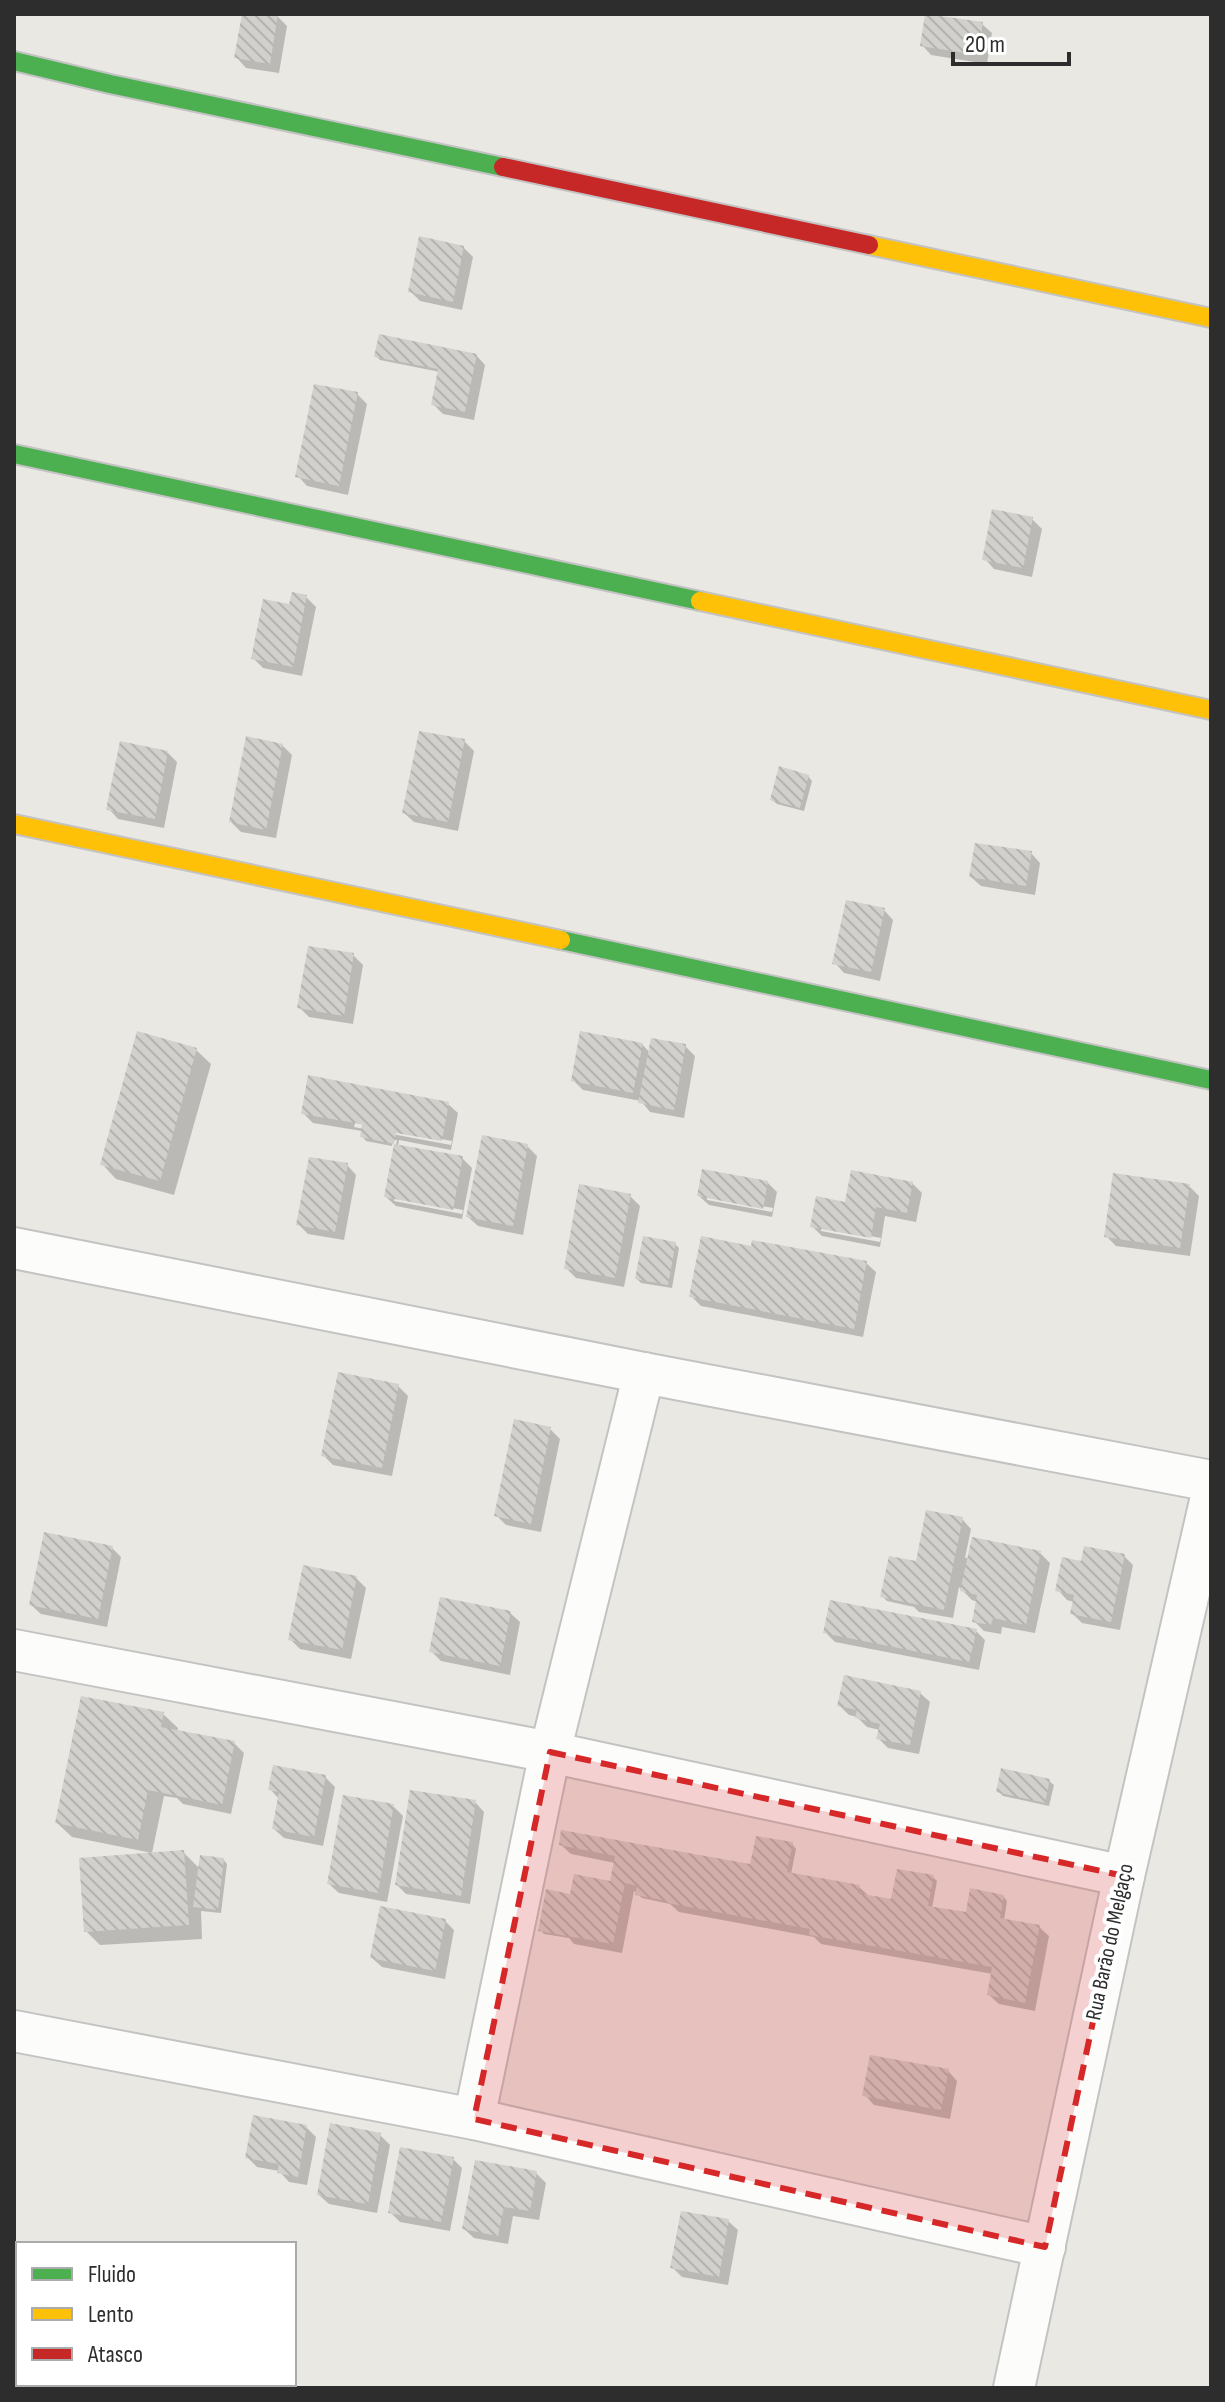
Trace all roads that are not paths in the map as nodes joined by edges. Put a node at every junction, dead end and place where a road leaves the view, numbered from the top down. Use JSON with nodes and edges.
{"nodes":[{"id":1,"x":14,"y":61,"type":"edge"},
{"id":2,"x":1211,"y":318,"type":"edge"},
{"id":3,"x":14,"y":454,"type":"edge"},
{"id":4,"x":1211,"y":710,"type":"edge"},
{"id":5,"x":14,"y":824,"type":"edge"},
{"id":6,"x":1211,"y":1080,"type":"edge"},
{"id":7,"x":14,"y":1248,"type":"edge"},
{"id":8,"x":644,"y":1373,"type":"junction"},
{"id":9,"x":1211,"y":1481,"type":"edge"},
{"id":10,"x":1211,"y":1497,"type":"edge"},
{"id":11,"x":14,"y":1650,"type":"edge"},
{"id":12,"x":550,"y":1752,"type":"junction"},
{"id":13,"x":1124,"y":1876,"type":"junction"},
{"id":14,"x":14,"y":2031,"type":"edge"},
{"id":15,"x":474,"y":2119,"type":"junction"},
{"id":16,"x":1045,"y":2247,"type":"junction"},
{"id":17,"x":1014,"y":2388,"type":"edge"}],
"edges":[{"from":1,"to":2,"type":"street"},
{"from":3,"to":4,"type":"street"},
{"from":5,"to":6,"type":"street"},
{"from":7,"to":8,"type":"street"},
{"from":8,"to":9,"type":"street"},
{"from":8,"to":12,"type":"street"},
{"from":10,"to":13,"type":"street","name":"Rua Barão do Melgaço"},
{"from":11,"to":12,"type":"street"},
{"from":12,"to":13,"type":"street"},
{"from":12,"to":15,"type":"street"},
{"from":13,"to":16,"type":"street","name":"Rua Barão do Melgaço"},
{"from":14,"to":15,"type":"street"},
{"from":15,"to":16,"type":"street"},
{"from":16,"to":17,"type":"street","name":"Rua Barão do Melgaço"}]}
